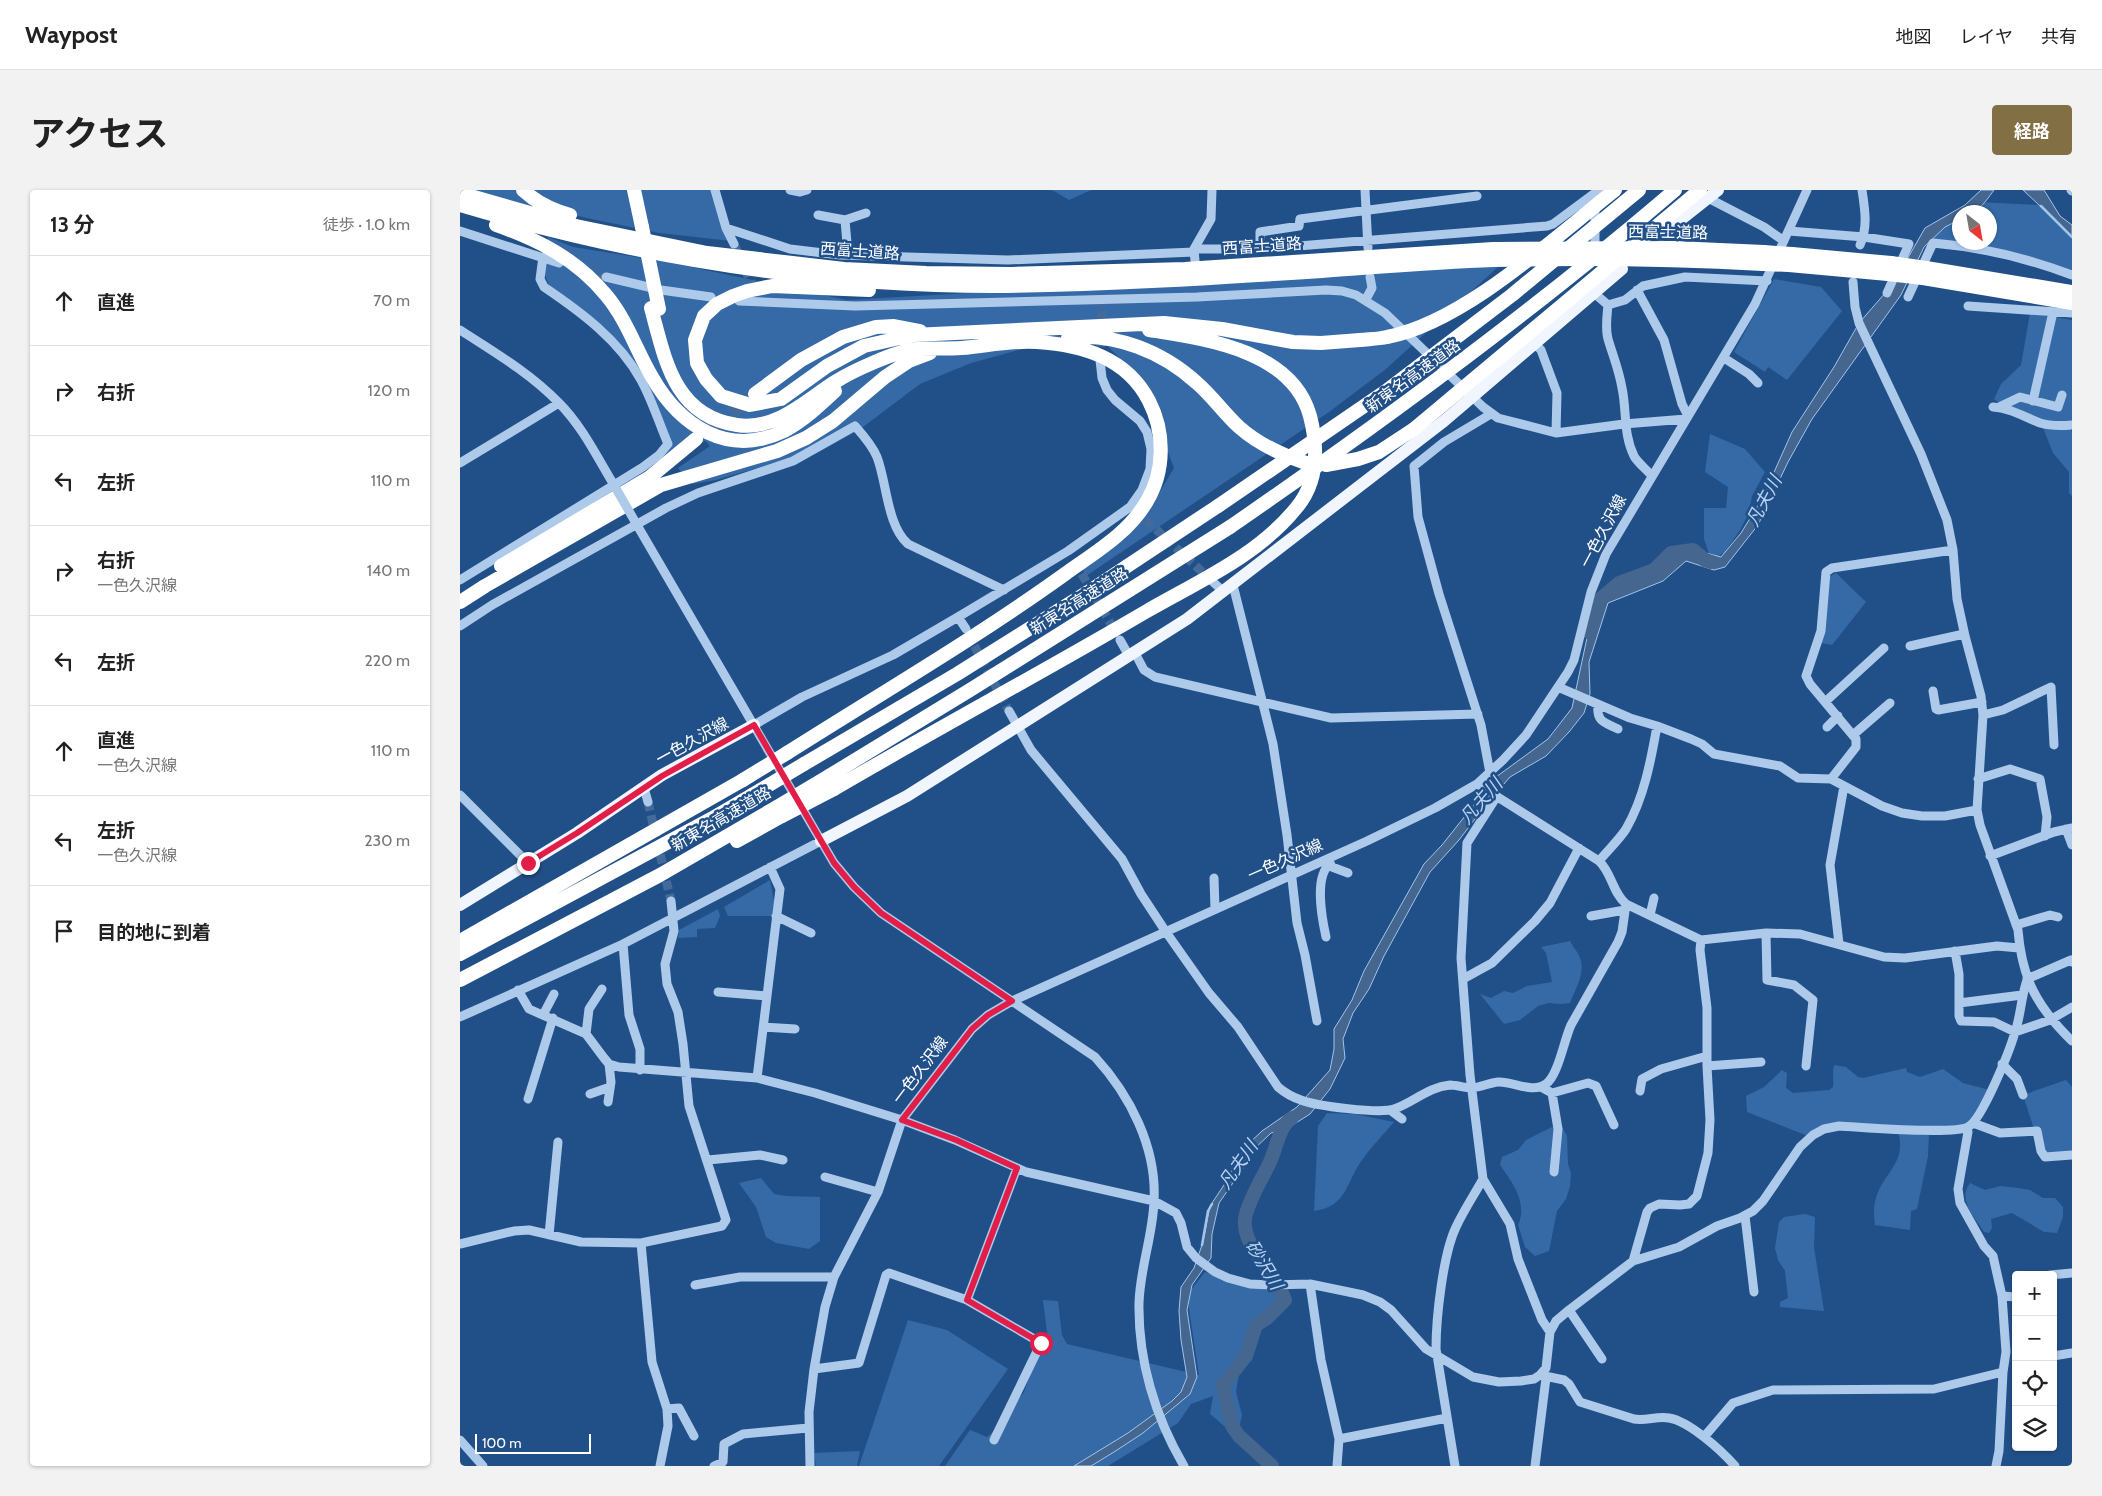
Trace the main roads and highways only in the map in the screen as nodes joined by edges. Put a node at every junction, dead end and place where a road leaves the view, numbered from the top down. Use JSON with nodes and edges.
{"nodes":[{"id":1,"x":523,"y":190,"type":"edge"},
{"id":2,"x":625,"y":190,"type":"edge"},
{"id":3,"x":634,"y":190,"type":"edge"},
{"id":4,"x":1615,"y":190,"type":"edge"},
{"id":5,"x":1640,"y":190,"type":"edge"},
{"id":6,"x":1675,"y":190,"type":"edge"},
{"id":7,"x":460,"y":193,"type":"edge"},
{"id":8,"x":1709,"y":193,"type":"edge"},
{"id":9,"x":460,"y":205,"type":"edge"},
{"id":10,"x":460,"y":213,"type":"edge"},
{"id":11,"x":637,"y":227,"type":"junction"},
{"id":12,"x":1665,"y":232,"type":"tunnel mouth"},
{"id":13,"x":1764,"y":258,"type":"junction"},
{"id":14,"x":844,"y":269,"type":"junction"},
{"id":15,"x":1622,"y":269,"type":"dead end"},
{"id":16,"x":1924,"y":273,"type":"junction"},
{"id":17,"x":942,"y":285,"type":"junction"},
{"id":18,"x":2072,"y":292,"type":"edge"},
{"id":19,"x":2072,"y":303,"type":"edge"},
{"id":20,"x":655,"y":309,"type":"junction"},
{"id":21,"x":1117,"y":325,"type":"junction"},
{"id":22,"x":932,"y":333,"type":"junction"},
{"id":23,"x":897,"y":339,"type":"junction"},
{"id":24,"x":1036,"y":342,"type":"junction"},
{"id":25,"x":940,"y":350,"type":"junction"},
{"id":26,"x":897,"y":354,"type":"junction"},
{"id":27,"x":755,"y":394,"type":"tunnel mouth"},
{"id":28,"x":696,"y":439,"type":"tunnel mouth"},
{"id":29,"x":1306,"y":463,"type":"dead end"},
{"id":30,"x":1326,"y":465,"type":"dead end"},
{"id":31,"x":460,"y":591,"type":"edge"},
{"id":32,"x":460,"y":602,"type":"edge"},
{"id":33,"x":754,"y":725,"type":"road end"},
{"id":34,"x":832,"y":782,"type":"junction"},
{"id":35,"x":821,"y":841,"type":"road end"},
{"id":36,"x":460,"y":905,"type":"edge"},
{"id":37,"x":460,"y":942,"type":"edge"},
{"id":38,"x":460,"y":954,"type":"edge"},
{"id":39,"x":460,"y":980,"type":"edge"}],
"edges":[{"from":1,"to":14,"type":"highway"},
{"from":2,"to":11,"type":"highway"},
{"from":3,"to":11,"type":"highway"},
{"from":4,"to":21,"type":"highway","bridge":true},
{"from":5,"to":38,"type":"highway","name":"新東名高速道路","bridge":true},
{"from":6,"to":34,"type":"highway","name":"新東名高速道路","bridge":true},
{"from":7,"to":14,"type":"highway","name":"西富士道路"},
{"from":8,"to":12,"type":"main road"},
{"from":8,"to":30,"type":"highway","bridge":true},
{"from":9,"to":17,"type":"highway","name":"西富士道路"},
{"from":10,"to":26,"type":"highway"},
{"from":11,"to":20,"type":"highway","bridge":true},
{"from":13,"to":14,"type":"highway","name":"西富士道路"},
{"from":13,"to":16,"type":"highway","name":"西富士道路","bridge":true},
{"from":13,"to":17,"type":"highway","name":"西富士道路"},
{"from":15,"to":35,"type":"main road"},
{"from":16,"to":18,"type":"highway","name":"西富士道路"},
{"from":16,"to":19,"type":"highway","name":"西富士道路"},
{"from":17,"to":23,"type":"highway"},
{"from":20,"to":23,"type":"highway"},
{"from":20,"to":26,"type":"highway"},
{"from":21,"to":22,"type":"highway"},
{"from":21,"to":34,"type":"highway"},
{"from":22,"to":23,"type":"highway"},
{"from":22,"to":27,"type":"highway"},
{"from":24,"to":25,"type":"highway"},
{"from":24,"to":29,"type":"highway"},
{"from":24,"to":37,"type":"highway","bridge":true},
{"from":25,"to":26,"type":"highway"},
{"from":25,"to":32,"type":"highway"},
{"from":28,"to":31,"type":"highway"},
{"from":33,"to":36,"type":"main road","name":"一色久沢線"},
{"from":34,"to":39,"type":"highway","name":"新東名高速道路","bridge":true}]}
